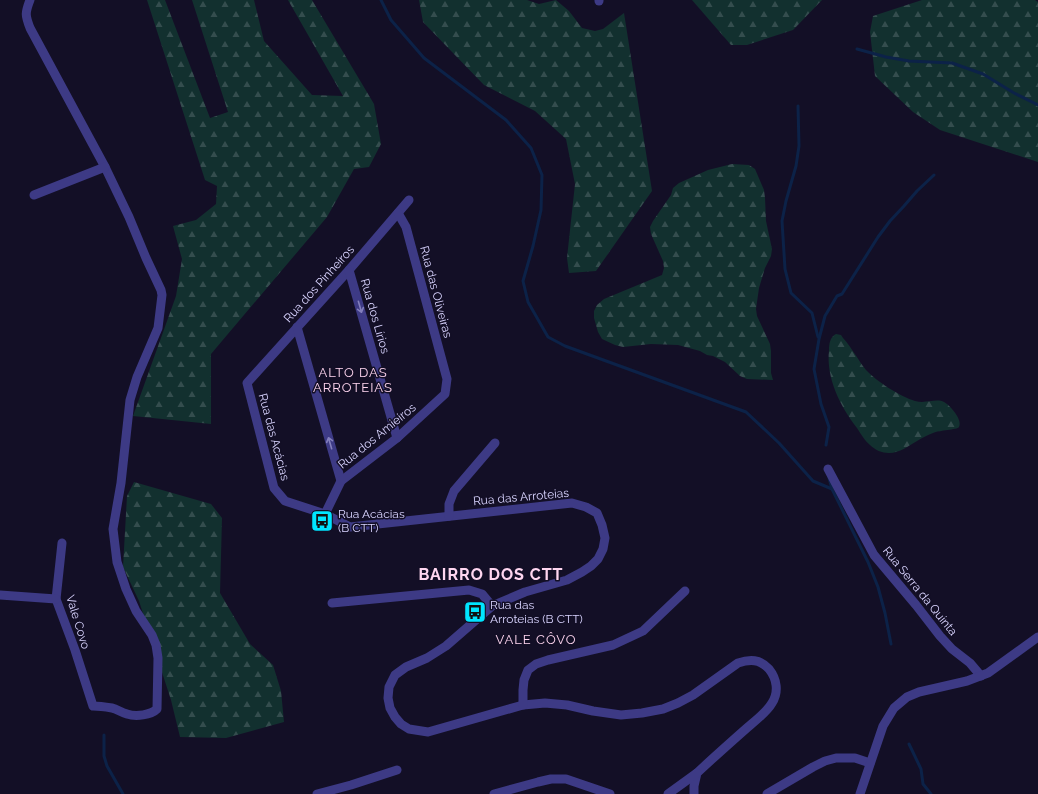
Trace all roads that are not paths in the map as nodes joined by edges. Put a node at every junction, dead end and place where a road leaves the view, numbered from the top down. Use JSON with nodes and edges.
{"nodes":[{"id":1,"x":30,"y":0,"type":"edge"},
{"id":2,"x":105,"y":167,"type":"junction"},
{"id":3,"x":34,"y":195,"type":"dead end"},
{"id":4,"x":409,"y":200,"type":"dead end"},
{"id":5,"x":398,"y":213,"type":"junction"},
{"id":6,"x":349,"y":270,"type":"junction"},
{"id":7,"x":297,"y":327,"type":"junction"},
{"id":8,"x":447,"y":380,"type":"joint"},
{"id":9,"x":247,"y":383,"type":"joint"},
{"id":10,"x":397,"y":438,"type":"junction"},
{"id":11,"x":495,"y":443,"type":"dead end"},
{"id":12,"x":828,"y":469,"type":"dead end"},
{"id":13,"x":341,"y":481,"type":"junction"},
{"id":14,"x":325,"y":514,"type":"junction"},
{"id":15,"x":449,"y":516,"type":"junction"},
{"id":16,"x":62,"y":544,"type":"dead end"},
{"id":17,"x":685,"y":591,"type":"dead end"},
{"id":18,"x":0,"y":595,"type":"edge"},
{"id":19,"x":56,"y":599,"type":"junction"},
{"id":20,"x":332,"y":603,"type":"dead end"},
{"id":21,"x":492,"y":606,"type":"junction"},
{"id":22,"x":1038,"y":637,"type":"edge"},
{"id":23,"x":981,"y":676,"type":"junction"},
{"id":24,"x":523,"y":704,"type":"junction"},
{"id":25,"x":870,"y":763,"type":"junction"},
{"id":26,"x":397,"y":770,"type":"dead end"},
{"id":27,"x":697,"y":773,"type":"junction"},
{"id":28,"x":669,"y":793,"type":"edge"},
{"id":29,"x":317,"y":794,"type":"edge"},
{"id":30,"x":494,"y":794,"type":"edge"},
{"id":31,"x":610,"y":794,"type":"edge"},
{"id":32,"x":682,"y":794,"type":"edge"},
{"id":33,"x":694,"y":794,"type":"edge"},
{"id":34,"x":767,"y":794,"type":"edge"},
{"id":35,"x":860,"y":794,"type":"edge"}],
"edges":[{"from":1,"to":2,"type":"street"},
{"from":2,"to":3,"type":"street"},
{"from":2,"to":19,"type":"street","name":"Vale Covo"},
{"from":4,"to":5,"type":"street","name":"Rua dos Pinheiros"},
{"from":5,"to":6,"type":"street","name":"Rua dos Pinheiros"},
{"from":5,"to":8,"type":"street","name":"Rua das Oliveiras"},
{"from":6,"to":7,"type":"street","name":"Rua dos Pinheiros"},
{"from":6,"to":10,"type":"street","name":"Rua dos Lírios","one_way":true},
{"from":7,"to":9,"type":"street","name":"Rua dos Pinheiros"},
{"from":13,"to":7,"type":"street","one_way":true},
{"from":8,"to":10,"type":"street","name":"Rua dos Amieiros"},
{"from":9,"to":14,"type":"street","name":"Rua das Acácias"},
{"from":10,"to":13,"type":"street","name":"Rua dos Amieiros"},
{"from":11,"to":15,"type":"street"},
{"from":12,"to":23,"type":"street","name":"Rua Serra da Quinta"},
{"from":13,"to":14,"type":"street","name":"Rua dos Amieiros"},
{"from":14,"to":15,"type":"street","name":"Rua das Arroteias"},
{"from":15,"to":21,"type":"street","name":"Rua das Arroteias"},
{"from":16,"to":19,"type":"street","name":"Vale Covo"},
{"from":17,"to":24,"type":"street"},
{"from":18,"to":19,"type":"street"},
{"from":20,"to":21,"type":"street"},
{"from":21,"to":24,"type":"street","name":"Rua das Arroteias"},
{"from":22,"to":23,"type":"street"},
{"from":23,"to":25,"type":"street"},
{"from":24,"to":27,"type":"street","name":"Rua das Arroteias"},
{"from":25,"to":34,"type":"street"},
{"from":25,"to":35,"type":"street"},
{"from":26,"to":29,"type":"street"},
{"from":27,"to":28,"type":"street","name":"Rua das Arroteias"},
{"from":27,"to":33,"type":"street"},
{"from":28,"to":32,"type":"street"},
{"from":30,"to":31,"type":"street"}]}
